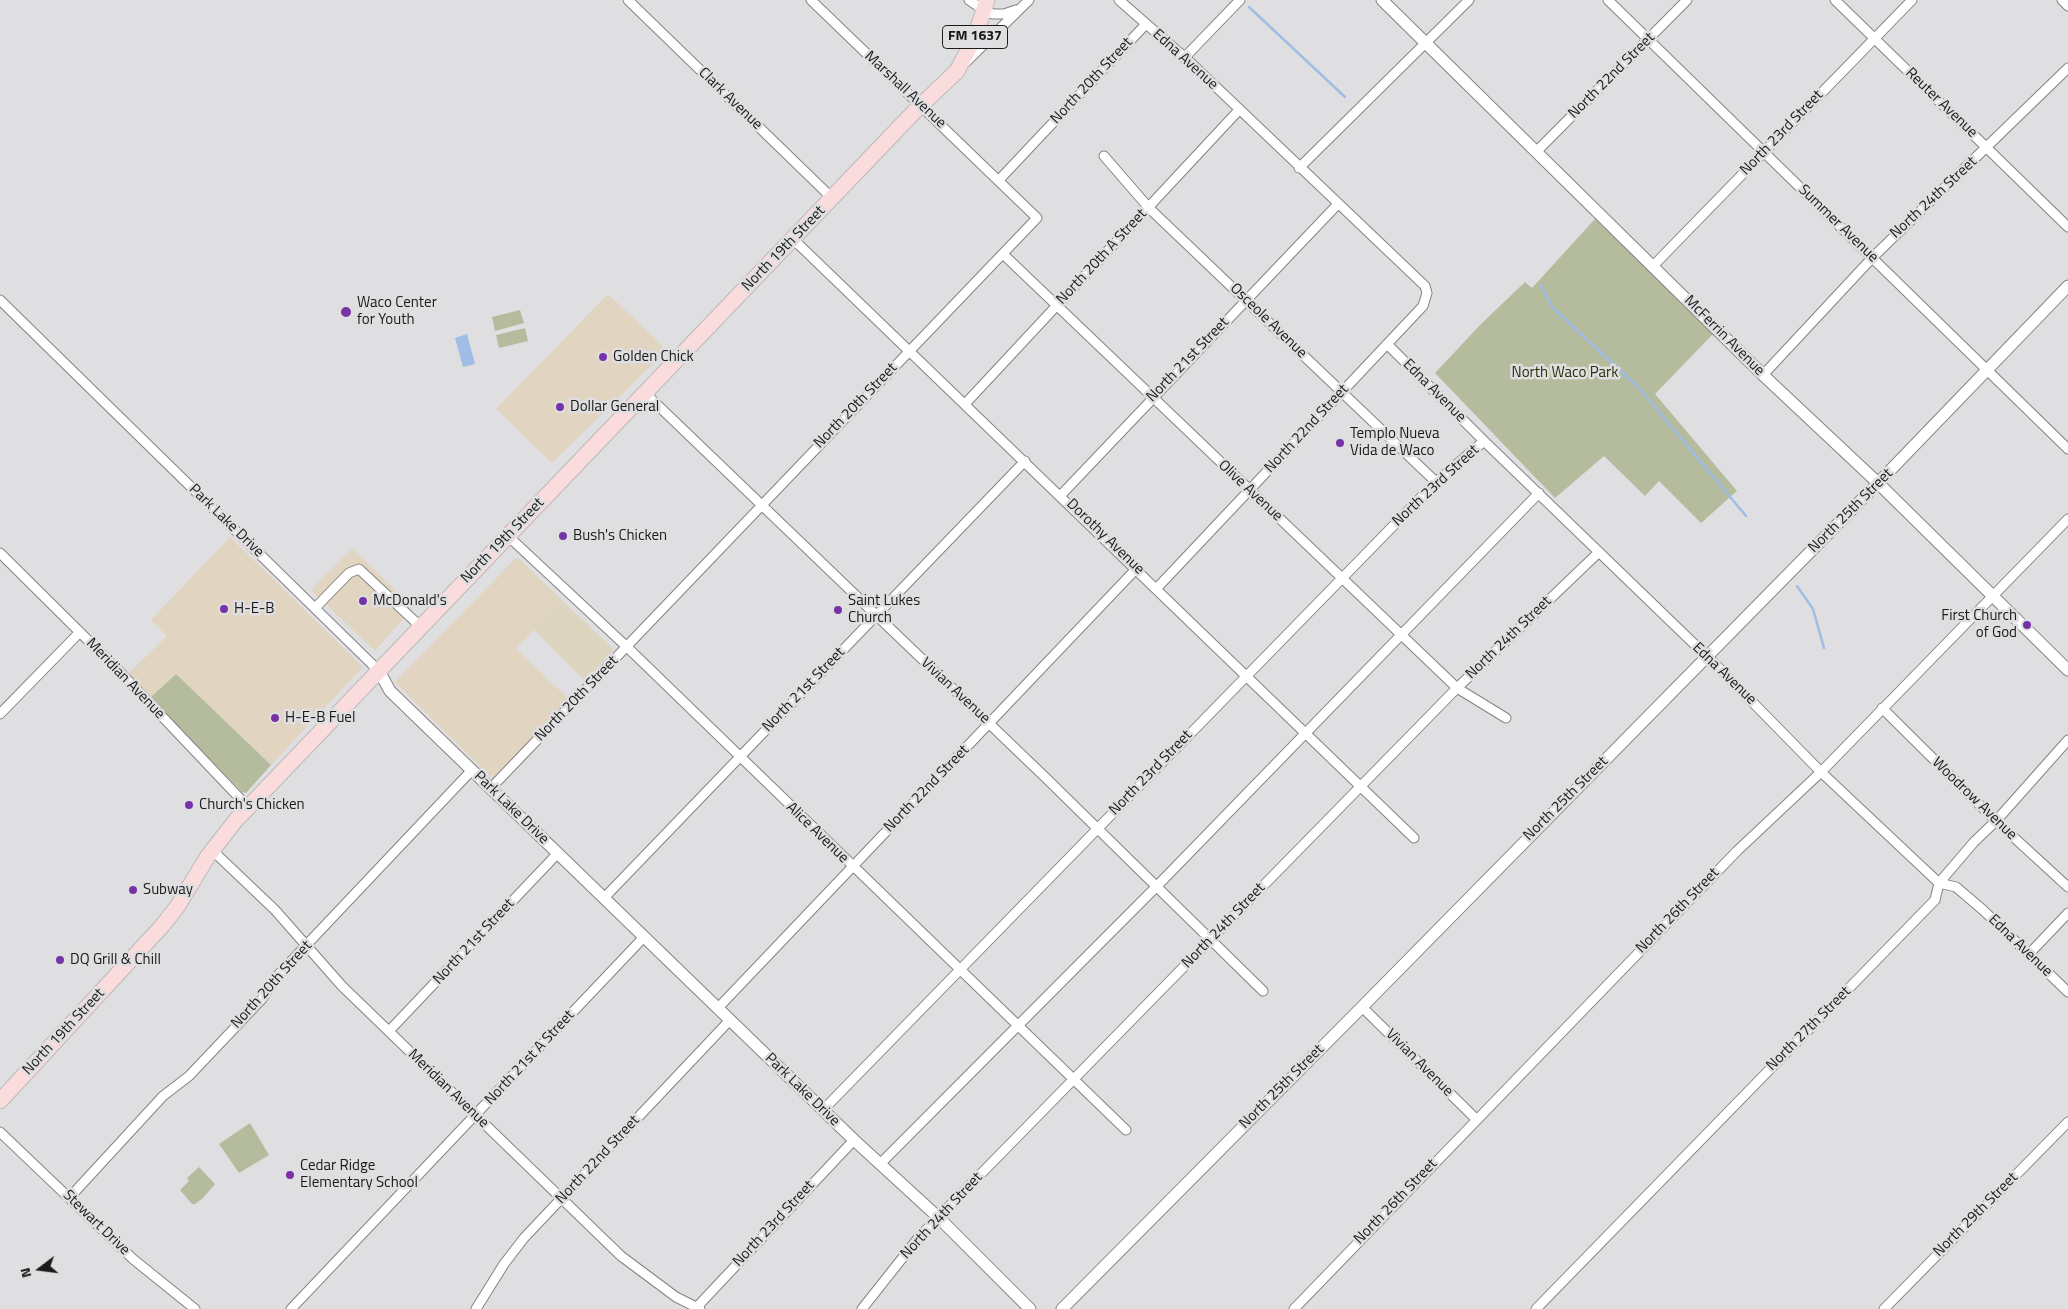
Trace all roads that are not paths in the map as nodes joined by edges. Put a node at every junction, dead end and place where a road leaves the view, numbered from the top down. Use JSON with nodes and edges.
{"nodes":[{"id":1,"x":628,"y":0,"type":"edge"},
{"id":2,"x":811,"y":0,"type":"edge"},
{"id":3,"x":968,"y":0,"type":"edge"},
{"id":4,"x":1029,"y":0,"type":"edge"},
{"id":5,"x":1119,"y":0,"type":"edge"},
{"id":6,"x":1240,"y":0,"type":"edge"},
{"id":7,"x":1382,"y":0,"type":"edge"},
{"id":8,"x":1469,"y":0,"type":"edge"},
{"id":9,"x":1608,"y":0,"type":"edge"},
{"id":10,"x":1687,"y":0,"type":"edge"},
{"id":11,"x":1835,"y":0,"type":"edge"},
{"id":12,"x":1912,"y":0,"type":"edge"},
{"id":13,"x":2062,"y":0,"type":"edge"},
{"id":14,"x":986,"y":6,"type":"edge"},
{"id":15,"x":2068,"y":6,"type":"edge"},
{"id":16,"x":1021,"y":7,"type":"junction"},
{"id":17,"x":1146,"y":24,"type":"junction"},
{"id":18,"x":1874,"y":38,"type":"junction"},
{"id":19,"x":1649,"y":39,"type":"junction"},
{"id":20,"x":1426,"y":44,"type":"junction"},
{"id":21,"x":1184,"y":58,"type":"junction"},
{"id":22,"x":2068,"y":68,"type":"edge"},
{"id":23,"x":957,"y":71,"type":"junction"},
{"id":24,"x":921,"y":105,"type":"junction"},
{"id":25,"x":1240,"y":110,"type":"junction"},
{"id":26,"x":1987,"y":148,"type":"junction"},
{"id":27,"x":1536,"y":152,"type":"junction"},
{"id":28,"x":1763,"y":152,"type":"junction"},
{"id":29,"x":1104,"y":156,"type":"dead end"},
{"id":30,"x":1299,"y":168,"type":"junction"},
{"id":31,"x":999,"y":180,"type":"junction"},
{"id":32,"x":832,"y":198,"type":"junction"},
{"id":33,"x":1337,"y":205,"type":"junction"},
{"id":34,"x":1149,"y":208,"type":"junction"},
{"id":35,"x":2068,"y":226,"type":"edge"},
{"id":36,"x":793,"y":239,"type":"junction"},
{"id":37,"x":1003,"y":254,"type":"junction"},
{"id":38,"x":1873,"y":257,"type":"junction"},
{"id":39,"x":1653,"y":266,"type":"junction"},
{"id":40,"x":1425,"y":286,"type":"joint"},
{"id":41,"x":2068,"y":286,"type":"edge"},
{"id":42,"x":0,"y":300,"type":"edge"},
{"id":43,"x":1246,"y":300,"type":"junction"},
{"id":44,"x":1056,"y":306,"type":"junction"},
{"id":45,"x":1387,"y":344,"type":"junction"},
{"id":46,"x":909,"y":351,"type":"junction"},
{"id":47,"x":1988,"y":370,"type":"junction"},
{"id":48,"x":1763,"y":375,"type":"junction"},
{"id":49,"x":1342,"y":392,"type":"junction"},
{"id":50,"x":645,"y":393,"type":"junction"},
{"id":51,"x":1152,"y":398,"type":"junction"},
{"id":52,"x":965,"y":404,"type":"junction"},
{"id":53,"x":1484,"y":441,"type":"junction"},
{"id":54,"x":2068,"y":449,"type":"edge"},
{"id":55,"x":1025,"y":461,"type":"junction"},
{"id":56,"x":1436,"y":482,"type":"junction"},
{"id":57,"x":1878,"y":484,"type":"junction"},
{"id":58,"x":1249,"y":490,"type":"junction"},
{"id":59,"x":1539,"y":494,"type":"junction"},
{"id":60,"x":1061,"y":495,"type":"junction"},
{"id":61,"x":762,"y":504,"type":"junction"},
{"id":62,"x":2068,"y":519,"type":"edge"},
{"id":63,"x":508,"y":536,"type":"junction"},
{"id":64,"x":0,"y":553,"type":"edge"},
{"id":65,"x":1598,"y":553,"type":"junction"},
{"id":66,"x":1136,"y":568,"type":"junction"},
{"id":67,"x":1342,"y":578,"type":"junction"},
{"id":68,"x":1157,"y":588,"type":"junction"},
{"id":69,"x":1993,"y":596,"type":"junction"},
{"id":70,"x":315,"y":608,"type":"junction"},
{"id":71,"x":876,"y":615,"type":"junction"},
{"id":72,"x":421,"y":627,"type":"junction"},
{"id":73,"x":80,"y":632,"type":"junction"},
{"id":74,"x":1402,"y":635,"type":"junction"},
{"id":75,"x":626,"y":647,"type":"junction"},
{"id":76,"x":1707,"y":657,"type":"junction"},
{"id":77,"x":2068,"y":670,"type":"edge"},
{"id":78,"x":379,"y":671,"type":"junction"},
{"id":79,"x":1247,"y":675,"type":"junction"},
{"id":80,"x":1457,"y":688,"type":"junction"},
{"id":81,"x":1882,"y":708,"type":"junction"},
{"id":82,"x":0,"y":714,"type":"edge"},
{"id":83,"x":1506,"y":718,"type":"dead end"},
{"id":84,"x":990,"y":724,"type":"junction"},
{"id":85,"x":1307,"y":733,"type":"junction"},
{"id":86,"x":2068,"y":740,"type":"edge"},
{"id":87,"x":739,"y":757,"type":"junction"},
{"id":88,"x":472,"y":770,"type":"junction"},
{"id":89,"x":1820,"y":772,"type":"junction"},
{"id":90,"x":1361,"y":786,"type":"junction"},
{"id":91,"x":491,"y":788,"type":"junction"},
{"id":92,"x":248,"y":807,"type":"junction"},
{"id":93,"x":1996,"y":821,"type":"junction"},
{"id":94,"x":1098,"y":828,"type":"junction"},
{"id":95,"x":1414,"y":838,"type":"dead end"},
{"id":96,"x":212,"y":850,"type":"junction"},
{"id":97,"x":558,"y":853,"type":"junction"},
{"id":98,"x":852,"y":867,"type":"junction"},
{"id":99,"x":1939,"y":883,"type":"junction"},
{"id":100,"x":1157,"y":886,"type":"junction"},
{"id":101,"x":2068,"y":887,"type":"edge"},
{"id":102,"x":604,"y":898,"type":"junction"},
{"id":103,"x":2068,"y":913,"type":"edge"},
{"id":104,"x":644,"y":937,"type":"junction"},
{"id":105,"x":1211,"y":940,"type":"junction"},
{"id":106,"x":306,"y":947,"type":"junction"},
{"id":107,"x":2029,"y":954,"type":"junction"},
{"id":108,"x":959,"y":970,"type":"junction"},
{"id":109,"x":1263,"y":991,"type":"dead end"},
{"id":110,"x":2068,"y":992,"type":"edge"},
{"id":111,"x":1362,"y":1007,"type":"junction"},
{"id":112,"x":718,"y":1008,"type":"junction"},
{"id":113,"x":730,"y":1020,"type":"junction"},
{"id":114,"x":1018,"y":1027,"type":"junction"},
{"id":115,"x":389,"y":1031,"type":"junction"},
{"id":116,"x":1073,"y":1080,"type":"junction"},
{"id":117,"x":0,"y":1101,"type":"edge"},
{"id":118,"x":823,"y":1110,"type":"junction"},
{"id":119,"x":476,"y":1116,"type":"junction"},
{"id":120,"x":1476,"y":1119,"type":"junction"},
{"id":121,"x":2068,"y":1122,"type":"edge"},
{"id":122,"x":1126,"y":1130,"type":"dead end"},
{"id":123,"x":0,"y":1132,"type":"edge"},
{"id":124,"x":854,"y":1140,"type":"junction"},
{"id":125,"x":881,"y":1164,"type":"junction"},
{"id":126,"x":70,"y":1197,"type":"junction"},
{"id":127,"x":562,"y":1200,"type":"junction"},
{"id":128,"x":939,"y":1218,"type":"junction"},
{"id":129,"x":697,"y":1308,"type":"edge"},
{"id":130,"x":195,"y":1309,"type":"edge"},
{"id":131,"x":291,"y":1309,"type":"edge"},
{"id":132,"x":476,"y":1309,"type":"edge"},
{"id":133,"x":862,"y":1309,"type":"edge"},
{"id":134,"x":1030,"y":1309,"type":"edge"},
{"id":135,"x":1062,"y":1309,"type":"edge"},
{"id":136,"x":1294,"y":1309,"type":"edge"},
{"id":137,"x":1536,"y":1309,"type":"edge"},
{"id":138,"x":1884,"y":1309,"type":"edge"}],
"edges":[{"from":1,"to":32,"type":"street","name":"Clark Avenue"},
{"from":2,"to":24,"type":"street","name":"Marshall Avenue"},
{"from":3,"to":14,"type":"street"},
{"from":4,"to":16,"type":"street","name":"North 19th Street"},
{"from":5,"to":17,"type":"street","name":"Edna Avenue"},
{"from":6,"to":21,"type":"street"},
{"from":7,"to":20,"type":"street","name":"McFerrin Avenue"},
{"from":8,"to":20,"type":"street"},
{"from":9,"to":19,"type":"street","name":"Summer Avenue"},
{"from":10,"to":19,"type":"street","name":"North 22nd Street"},
{"from":11,"to":18,"type":"street","name":"Reuter Avenue"},
{"from":12,"to":18,"type":"street","name":"North 23rd Street"},
{"from":13,"to":15,"type":"street"},
{"from":14,"to":16,"type":"street"},
{"from":14,"to":23,"type":"main road","number":"FM 1637"},
{"from":16,"to":23,"type":"street","name":"North 19th Street"},
{"from":17,"to":21,"type":"street","name":"Edna Avenue"},
{"from":17,"to":31,"type":"street","name":"North 20th Street"},
{"from":18,"to":26,"type":"street","name":"Reuter Avenue"},
{"from":18,"to":28,"type":"street","name":"North 23rd Street"},
{"from":19,"to":27,"type":"street","name":"North 22nd Street"},
{"from":19,"to":28,"type":"street","name":"Summer Avenue"},
{"from":20,"to":27,"type":"street","name":"McFerrin Avenue"},
{"from":20,"to":30,"type":"street"},
{"from":21,"to":25,"type":"street","name":"Edna Avenue"},
{"from":22,"to":26,"type":"street","name":"North 24th Street"},
{"from":23,"to":24,"type":"main road","name":"North 19th Street","number":"FM 1637"},
{"from":24,"to":31,"type":"street","name":"Marshall Avenue"},
{"from":24,"to":32,"type":"main road","name":"North 19th Street","number":"FM 1637"},
{"from":25,"to":30,"type":"street","name":"Edna Avenue"},
{"from":25,"to":34,"type":"street","name":"North 20th A Street"},
{"from":26,"to":35,"type":"street","name":"Reuter Avenue"},
{"from":26,"to":38,"type":"street","name":"North 24th Street"},
{"from":27,"to":39,"type":"street","name":"McFerrin Avenue"},
{"from":28,"to":38,"type":"street","name":"Summer Avenue"},
{"from":28,"to":39,"type":"street","name":"North 23rd Street"},
{"from":29,"to":34,"type":"street","name":"Osceole Avenue"},
{"from":30,"to":33,"type":"street","name":"Edna Avenue"},
{"from":31,"to":37,"type":"street","name":"North 20th Street"},
{"from":32,"to":36,"type":"main road","name":"North 19th Street","number":"FM 1637"},
{"from":33,"to":40,"type":"street","name":"Edna Avenue"},
{"from":33,"to":43,"type":"street","name":"North 21st Street"},
{"from":34,"to":43,"type":"street","name":"Osceole Avenue"},
{"from":34,"to":44,"type":"street","name":"North 20th A Street"},
{"from":36,"to":46,"type":"street","name":"Dorothy Avenue"},
{"from":36,"to":50,"type":"main road","name":"North 19th Street","number":"FM 1637"},
{"from":37,"to":44,"type":"street","name":"Olive Avenue"},
{"from":37,"to":46,"type":"street","name":"North 20th Street"},
{"from":38,"to":47,"type":"street","name":"Summer Avenue"},
{"from":38,"to":48,"type":"street","name":"North 24th Street"},
{"from":39,"to":48,"type":"street","name":"McFerrin Avenue"},
{"from":40,"to":45,"type":"street","name":"North 22nd Street"},
{"from":41,"to":47,"type":"street","name":"North 25th Street"},
{"from":42,"to":70,"type":"street","name":"Park Lake Drive"},
{"from":43,"to":49,"type":"street","name":"Osceole Avenue"},
{"from":43,"to":51,"type":"street","name":"North 21st Street"},
{"from":44,"to":51,"type":"street","name":"Olive Avenue"},
{"from":44,"to":52,"type":"street","name":"North 20th A Street"},
{"from":45,"to":49,"type":"street","name":"North 22nd Street"},
{"from":45,"to":53,"type":"street","name":"Edna Avenue"},
{"from":46,"to":52,"type":"street","name":"Dorothy Avenue"},
{"from":46,"to":61,"type":"street","name":"North 20th Street"},
{"from":47,"to":54,"type":"street","name":"Summer Avenue"},
{"from":47,"to":57,"type":"street","name":"North 25th Street"},
{"from":48,"to":57,"type":"street","name":"McFerrin Avenue"},
{"from":49,"to":56,"type":"street","name":"Osceole Avenue"},
{"from":49,"to":58,"type":"street","name":"North 22nd Street"},
{"from":50,"to":61,"type":"street","name":"Vivian Avenue"},
{"from":50,"to":63,"type":"main road","name":"North 19th Street","number":"FM 1637"},
{"from":51,"to":58,"type":"street","name":"Olive Avenue"},
{"from":51,"to":60,"type":"street","name":"North 21st Street"},
{"from":52,"to":55,"type":"street","name":"Dorothy Avenue"},
{"from":53,"to":56,"type":"street","name":"North 23rd Street"},
{"from":53,"to":59,"type":"street","name":"Edna Avenue"},
{"from":55,"to":60,"type":"street","name":"Dorothy Avenue"},
{"from":55,"to":71,"type":"street","name":"North 21st Street"},
{"from":56,"to":67,"type":"street","name":"North 23rd Street"},
{"from":57,"to":69,"type":"street","name":"McFerrin Avenue"},
{"from":57,"to":76,"type":"street","name":"North 25th Street"},
{"from":58,"to":67,"type":"street","name":"Olive Avenue"},
{"from":58,"to":68,"type":"street","name":"North 22nd Street"},
{"from":59,"to":65,"type":"street","name":"Edna Avenue"},
{"from":59,"to":74,"type":"street"},
{"from":60,"to":66,"type":"street","name":"Dorothy Avenue"},
{"from":61,"to":71,"type":"street","name":"Vivian Avenue"},
{"from":61,"to":75,"type":"street","name":"North 20th Street"},
{"from":62,"to":69,"type":"street","name":"North 26th Street"},
{"from":63,"to":72,"type":"main road","name":"North 19th Street","number":"FM 1637"},
{"from":63,"to":75,"type":"street","name":"Alice Avenue"},
{"from":64,"to":73,"type":"street","name":"Meridian Avenue"},
{"from":65,"to":76,"type":"street","name":"Edna Avenue"},
{"from":65,"to":80,"type":"street","name":"North 24th Street"},
{"from":66,"to":68,"type":"street","name":"Dorothy Avenue"},
{"from":66,"to":84,"type":"street","name":"North 22nd Street"},
{"from":67,"to":74,"type":"street","name":"Olive Avenue"},
{"from":67,"to":79,"type":"street","name":"North 23rd Street"},
{"from":68,"to":79,"type":"street","name":"Dorothy Avenue"},
{"from":69,"to":77,"type":"street","name":"McFerrin Avenue"},
{"from":69,"to":81,"type":"street","name":"North 26th Street"},
{"from":70,"to":72,"type":"street"},
{"from":70,"to":78,"type":"street","name":"Park Lake Drive"},
{"from":71,"to":84,"type":"street","name":"Vivian Avenue"},
{"from":71,"to":87,"type":"street","name":"North 21st Street"},
{"from":72,"to":78,"type":"main road","name":"North 19th Street","number":"FM 1637"},
{"from":73,"to":82,"type":"street"},
{"from":73,"to":92,"type":"street","name":"Meridian Avenue"},
{"from":74,"to":80,"type":"street","name":"Olive Avenue"},
{"from":74,"to":85,"type":"street"},
{"from":75,"to":87,"type":"street","name":"Alice Avenue"},
{"from":75,"to":91,"type":"street","name":"North 20th Street"},
{"from":76,"to":89,"type":"street","name":"Edna Avenue"},
{"from":76,"to":111,"type":"street","name":"North 25th Street"},
{"from":78,"to":88,"type":"street","name":"Park Lake Drive"},
{"from":78,"to":92,"type":"main road","name":"North 19th Street","number":"FM 1637"},
{"from":79,"to":85,"type":"street","name":"Dorothy Avenue"},
{"from":79,"to":94,"type":"street","name":"North 23rd Street"},
{"from":80,"to":83,"type":"street","name":"Olive Avenue"},
{"from":80,"to":90,"type":"street","name":"North 24th Street"},
{"from":81,"to":89,"type":"street","name":"North 26th Street"},
{"from":81,"to":93,"type":"street","name":"Woodrow Avenue"},
{"from":84,"to":94,"type":"street","name":"Vivian Avenue"},
{"from":84,"to":98,"type":"street","name":"North 22nd Street"},
{"from":85,"to":90,"type":"street","name":"Dorothy Avenue"},
{"from":85,"to":100,"type":"street"},
{"from":86,"to":93,"type":"street","name":"North 27th Street"},
{"from":87,"to":98,"type":"street","name":"Alice Avenue"},
{"from":87,"to":102,"type":"street","name":"North 21st Street"},
{"from":88,"to":91,"type":"street","name":"Park Lake Drive"},
{"from":88,"to":106,"type":"street","name":"North 20th Street"},
{"from":89,"to":99,"type":"street","name":"Edna Avenue"},
{"from":89,"to":120,"type":"street","name":"North 26th Street"},
{"from":90,"to":95,"type":"street","name":"Dorothy Avenue"},
{"from":90,"to":105,"type":"street","name":"North 24th Street"},
{"from":91,"to":97,"type":"street","name":"Park Lake Drive"},
{"from":92,"to":96,"type":"main road","name":"North 19th Street","number":"FM 1637"},
{"from":93,"to":99,"type":"street","name":"North 27th Street"},
{"from":93,"to":101,"type":"street","name":"Woodrow Avenue"},
{"from":94,"to":100,"type":"street","name":"Vivian Avenue"},
{"from":94,"to":108,"type":"street","name":"North 23rd Street"},
{"from":96,"to":106,"type":"street","name":"Meridian Avenue"},
{"from":96,"to":117,"type":"main road","name":"North 19th Street","number":"FM 1637"},
{"from":97,"to":102,"type":"street","name":"Park Lake Drive"},
{"from":97,"to":115,"type":"street","name":"North 21st Street"},
{"from":98,"to":108,"type":"street","name":"Alice Avenue"},
{"from":98,"to":112,"type":"street","name":"North 22nd Street"},
{"from":99,"to":107,"type":"street","name":"Edna Avenue"},
{"from":99,"to":137,"type":"street","name":"North 27th Street"},
{"from":100,"to":105,"type":"street","name":"Vivian Avenue"},
{"from":100,"to":114,"type":"street"},
{"from":102,"to":104,"type":"street","name":"Park Lake Drive"},
{"from":103,"to":107,"type":"street"},
{"from":104,"to":112,"type":"street","name":"Park Lake Drive"},
{"from":104,"to":119,"type":"street","name":"North 21st A Street"},
{"from":105,"to":109,"type":"street","name":"Vivian Avenue"},
{"from":105,"to":116,"type":"street","name":"North 24th Street"},
{"from":106,"to":115,"type":"street","name":"Meridian Avenue"},
{"from":106,"to":126,"type":"street","name":"North 20th Street"},
{"from":107,"to":110,"type":"street","name":"Edna Avenue"},
{"from":108,"to":114,"type":"street","name":"Alice Avenue"},
{"from":108,"to":118,"type":"street","name":"North 23rd Street"},
{"from":111,"to":120,"type":"street","name":"Vivian Avenue"},
{"from":111,"to":135,"type":"street","name":"North 25th Street"},
{"from":112,"to":113,"type":"street","name":"Park Lake Drive"},
{"from":113,"to":118,"type":"street","name":"Park Lake Drive"},
{"from":113,"to":127,"type":"street","name":"North 22nd Street"},
{"from":114,"to":116,"type":"street","name":"Alice Avenue"},
{"from":114,"to":125,"type":"street"},
{"from":115,"to":119,"type":"street","name":"Meridian Avenue"},
{"from":116,"to":122,"type":"street","name":"Alice Avenue"},
{"from":116,"to":128,"type":"street","name":"North 24th Street"},
{"from":118,"to":124,"type":"street","name":"Park Lake Drive"},
{"from":119,"to":127,"type":"street","name":"Meridian Avenue"},
{"from":119,"to":131,"type":"street","name":"North 21st A Street"},
{"from":120,"to":136,"type":"street","name":"North 26th Street"},
{"from":121,"to":138,"type":"street","name":"North 29th Street"},
{"from":123,"to":126,"type":"street","name":"Stewart Drive"},
{"from":124,"to":125,"type":"street","name":"Park Lake Drive"},
{"from":124,"to":129,"type":"street","name":"North 23rd Street"},
{"from":125,"to":128,"type":"street","name":"Park Lake Drive"},
{"from":126,"to":130,"type":"street","name":"Stewart Drive"},
{"from":127,"to":129,"type":"street","name":"Meridian Avenue"},
{"from":127,"to":132,"type":"street","name":"North 22nd Street"},
{"from":128,"to":133,"type":"street","name":"North 24th Street"},
{"from":128,"to":134,"type":"street","name":"Park Lake Drive"}]}
